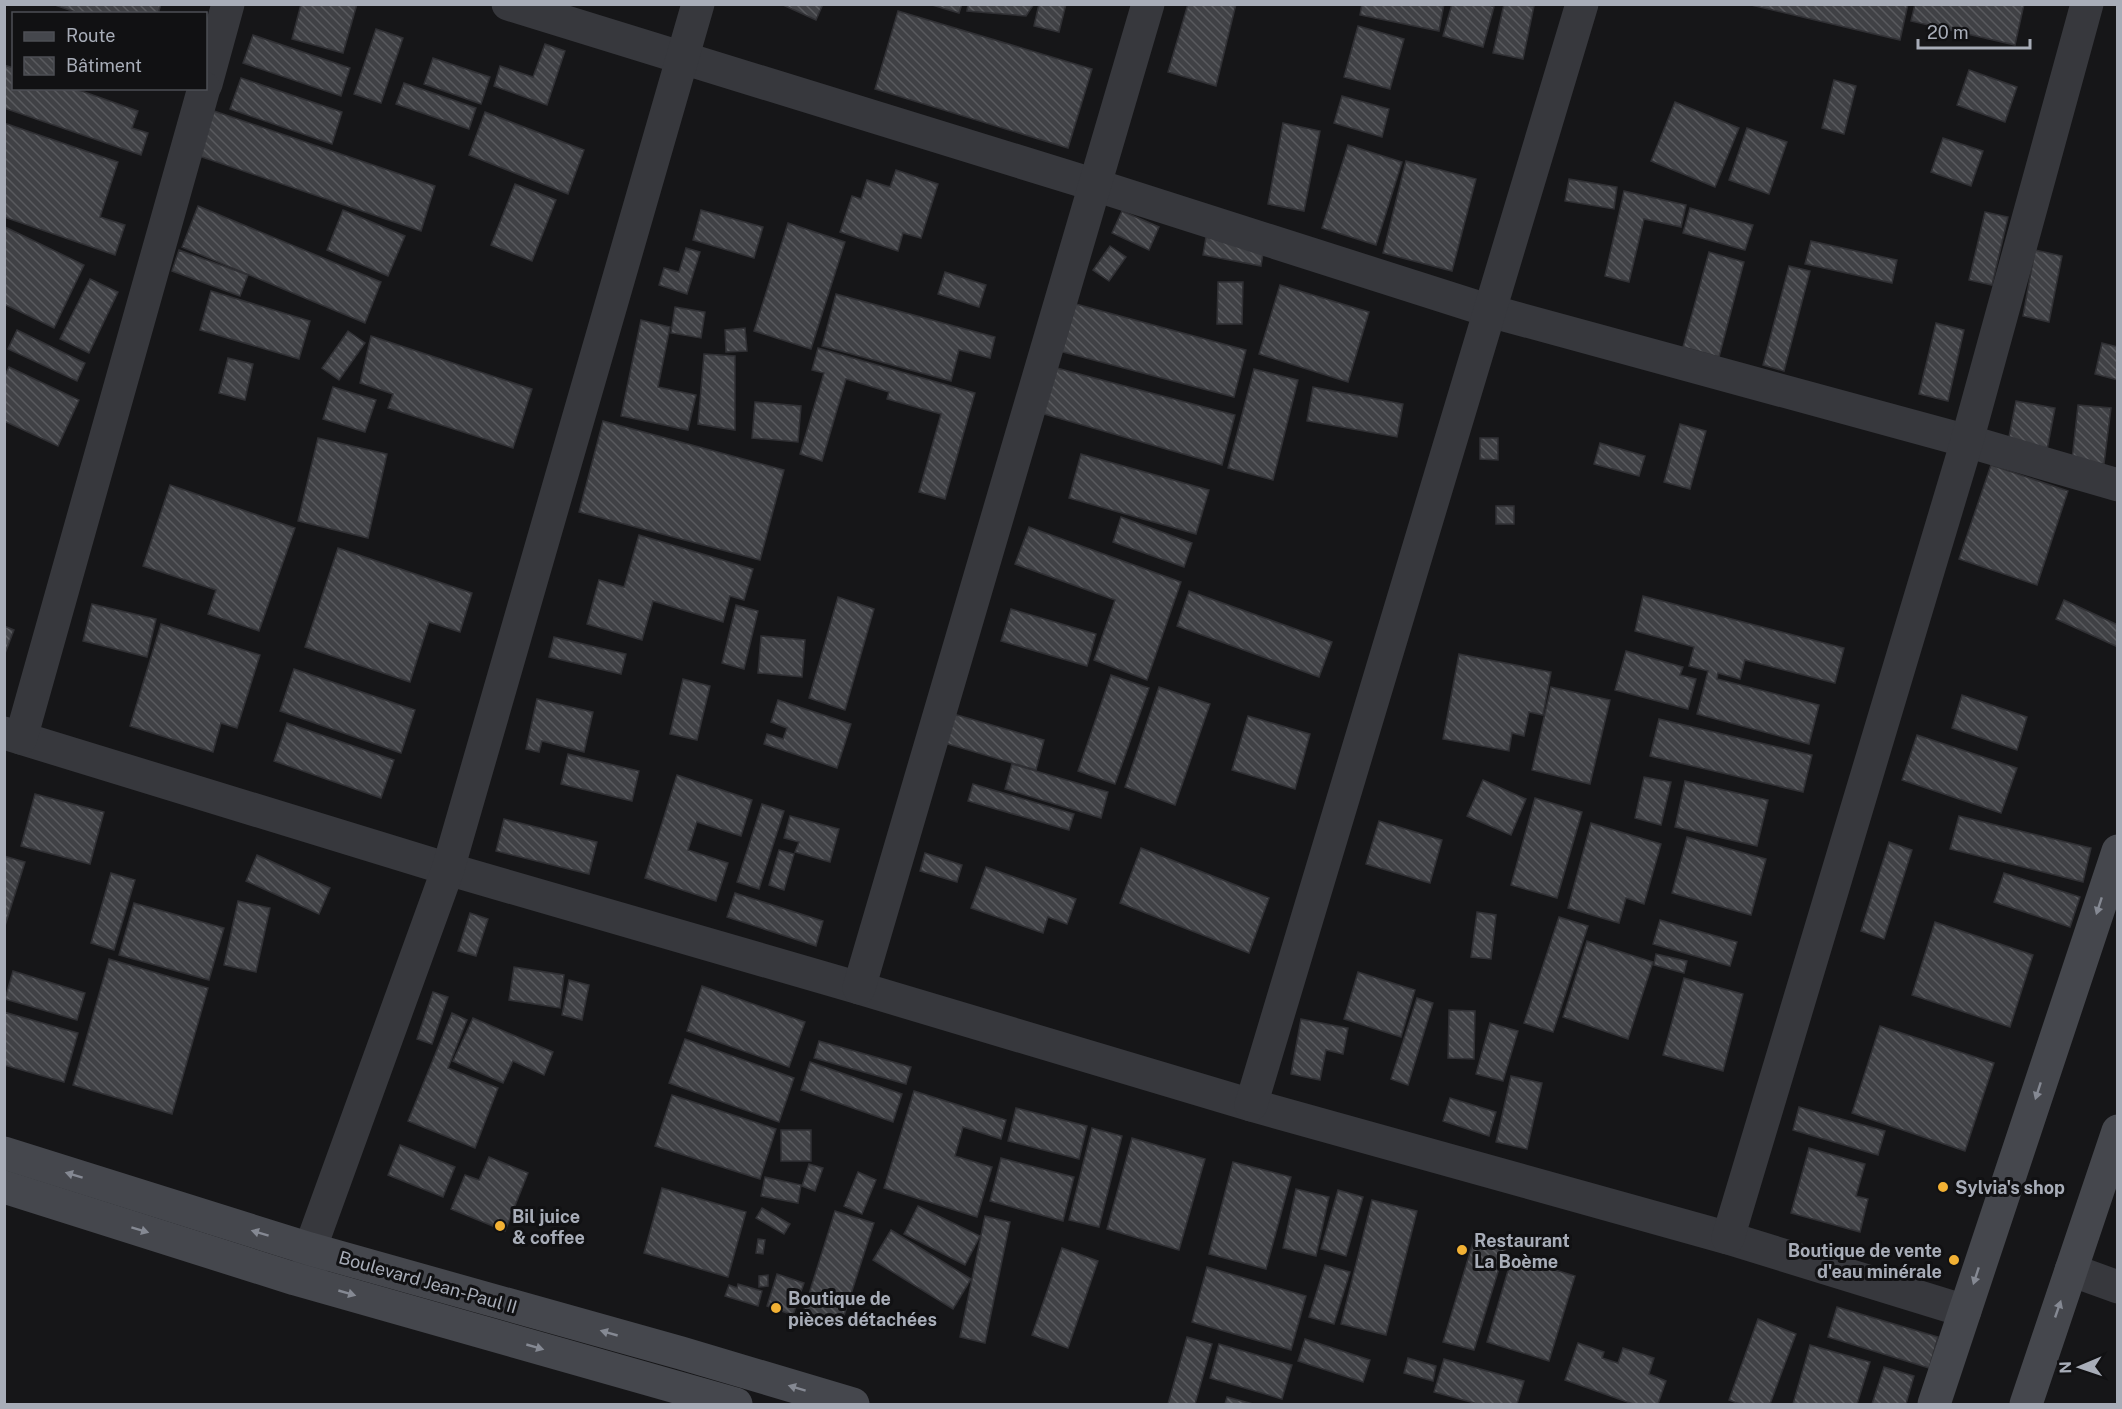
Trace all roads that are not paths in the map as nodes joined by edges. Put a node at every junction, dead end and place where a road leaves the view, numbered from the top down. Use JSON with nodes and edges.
{"nodes":[{"id":1,"x":228,"y":4,"type":"edge"},
{"id":2,"x":508,"y":4,"type":"edge"},
{"id":3,"x":698,"y":4,"type":"edge"},
{"id":4,"x":1148,"y":4,"type":"edge"},
{"id":5,"x":1582,"y":4,"type":"edge"},
{"id":6,"x":2087,"y":4,"type":"edge"},
{"id":7,"x":683,"y":58,"type":"junction"},
{"id":8,"x":207,"y":80,"type":"edge"},
{"id":9,"x":203,"y":90,"type":"edge"},
{"id":10,"x":1095,"y":185,"type":"junction"},
{"id":11,"x":1490,"y":311,"type":"junction"},
{"id":12,"x":1967,"y":441,"type":"junction"},
{"id":13,"x":2118,"y":485,"type":"edge"},
{"id":14,"x":13,"y":735,"type":"edge"},
{"id":15,"x":2118,"y":850,"type":"edge"},
{"id":16,"x":448,"y":869,"type":"junction"},
{"id":17,"x":859,"y":988,"type":"junction"},
{"id":18,"x":1251,"y":1105,"type":"junction"},
{"id":19,"x":2118,"y":1131,"type":"edge"},
{"id":20,"x":4,"y":1153,"type":"edge"},
{"id":21,"x":4,"y":1187,"type":"edge"},
{"id":22,"x":1728,"y":1238,"type":"junction"},
{"id":23,"x":310,"y":1249,"type":"junction"},
{"id":24,"x":2071,"y":1270,"type":"junction"},
{"id":25,"x":310,"y":1283,"type":"junction"},
{"id":26,"x":2118,"y":1287,"type":"edge"},
{"id":27,"x":1965,"y":1311,"type":"junction"},
{"id":28,"x":736,"y":1404,"type":"edge"},
{"id":29,"x":853,"y":1404,"type":"edge"},
{"id":30,"x":1934,"y":1404,"type":"edge"},
{"id":31,"x":2026,"y":1404,"type":"edge"}],
"edges":[{"from":1,"to":8,"type":"street"},
{"from":2,"to":7,"type":"street"},
{"from":3,"to":7,"type":"street"},
{"from":4,"to":10,"type":"street"},
{"from":5,"to":11,"type":"street"},
{"from":6,"to":12,"type":"street"},
{"from":7,"to":10,"type":"street"},
{"from":7,"to":16,"type":"street"},
{"from":9,"to":14,"type":"street"},
{"from":10,"to":11,"type":"street"},
{"from":10,"to":17,"type":"street"},
{"from":11,"to":12,"type":"street"},
{"from":11,"to":18,"type":"street"},
{"from":12,"to":13,"type":"street"},
{"from":12,"to":22,"type":"street"},
{"from":14,"to":16,"type":"street"},
{"from":15,"to":27,"type":"main road","one_way":true},
{"from":16,"to":17,"type":"street"},
{"from":16,"to":23,"type":"street"},
{"from":17,"to":18,"type":"street"},
{"from":18,"to":22,"type":"street"},
{"from":19,"to":24,"type":"main road"},
{"from":23,"to":20,"type":"main road","name":"Boulevard Jean-Paul II","one_way":true},
{"from":21,"to":25,"type":"main road","name":"Boulevard Jean-Paul II","one_way":true},
{"from":22,"to":27,"type":"street"},
{"from":23,"to":25,"type":"street"},
{"from":29,"to":23,"type":"main road","name":"Boulevard Jean-Paul II","one_way":true},
{"from":24,"to":26,"type":"street"},
{"from":31,"to":24,"type":"main road","one_way":true},
{"from":25,"to":28,"type":"main road","name":"Boulevard Jean-Paul II","one_way":true},
{"from":27,"to":30,"type":"main road"}]}
